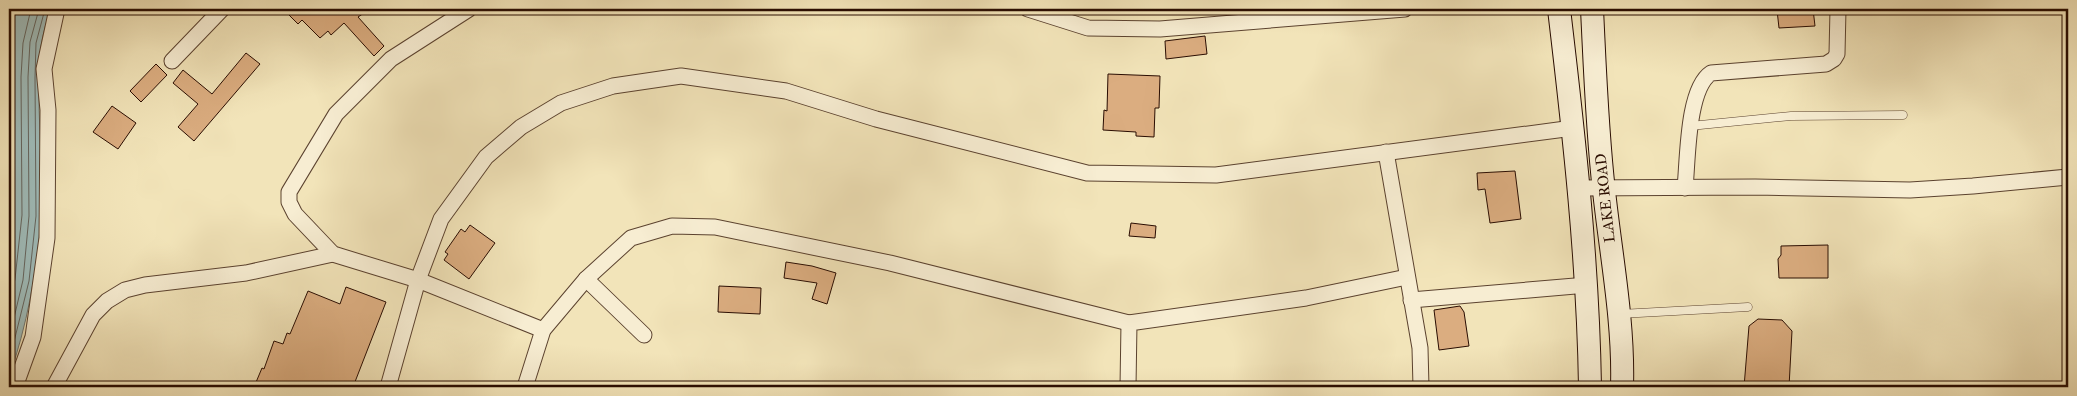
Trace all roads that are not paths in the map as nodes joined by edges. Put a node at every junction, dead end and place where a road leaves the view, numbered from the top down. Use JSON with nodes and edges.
{"nodes":[{"id":1,"x":57,"y":9,"type":"edge"},
{"id":2,"x":222,"y":9,"type":"edge"},
{"id":3,"x":469,"y":9,"type":"edge"},
{"id":4,"x":1028,"y":9,"type":"edge"},
{"id":5,"x":1405,"y":9,"type":"edge"},
{"id":6,"x":1559,"y":9,"type":"edge"},
{"id":7,"x":1592,"y":9,"type":"edge"},
{"id":8,"x":1838,"y":9,"type":"edge"},
{"id":9,"x":172,"y":60,"type":"dead end"},
{"id":10,"x":1903,"y":115,"type":"dead end"},
{"id":11,"x":1690,"y":126,"type":"junction"},
{"id":12,"x":1573,"y":128,"type":"junction"},
{"id":13,"x":1386,"y":152,"type":"junction"},
{"id":14,"x":2068,"y":177,"type":"edge"},
{"id":15,"x":1579,"y":188,"type":"junction"},
{"id":16,"x":1603,"y":188,"type":"junction"},
{"id":17,"x":1685,"y":188,"type":"junction"},
{"id":18,"x":333,"y":254,"type":"junction"},
{"id":19,"x":1407,"y":278,"type":"junction"},
{"id":20,"x":418,"y":280,"type":"junction"},
{"id":21,"x":586,"y":280,"type":"junction"},
{"id":22,"x":1587,"y":285,"type":"junction"},
{"id":23,"x":1411,"y":300,"type":"junction"},
{"id":24,"x":1748,"y":307,"type":"dead end"},
{"id":25,"x":1618,"y":314,"type":"junction"},
{"id":26,"x":1129,"y":323,"type":"junction"},
{"id":27,"x":543,"y":330,"type":"junction"},
{"id":28,"x":644,"y":334,"type":"dead end"},
{"id":29,"x":15,"y":387,"type":"edge"},
{"id":30,"x":54,"y":387,"type":"edge"},
{"id":31,"x":388,"y":387,"type":"edge"},
{"id":32,"x":526,"y":387,"type":"edge"},
{"id":33,"x":1128,"y":387,"type":"edge"},
{"id":34,"x":1421,"y":387,"type":"edge"},
{"id":35,"x":1590,"y":387,"type":"edge"},
{"id":36,"x":1622,"y":387,"type":"edge"}],
"edges":[{"from":1,"to":29,"type":"street"},
{"from":2,"to":9,"type":"street"},
{"from":3,"to":18,"type":"street"},
{"from":4,"to":5,"type":"street"},
{"from":6,"to":12,"type":"main road","name":"LAKE ROAD"},
{"from":7,"to":16,"type":"main road","name":"LAKE ROAD"},
{"from":8,"to":11,"type":"street"},
{"from":10,"to":11,"type":"lane"},
{"from":11,"to":17,"type":"street"},
{"from":12,"to":13,"type":"street"},
{"from":12,"to":15,"type":"main road","name":"LAKE ROAD"},
{"from":13,"to":19,"type":"street"},
{"from":13,"to":20,"type":"street"},
{"from":14,"to":17,"type":"street"},
{"from":15,"to":16,"type":"street"},
{"from":15,"to":22,"type":"main road","name":"LAKE ROAD"},
{"from":16,"to":17,"type":"street"},
{"from":16,"to":25,"type":"main road","name":"LAKE ROAD"},
{"from":18,"to":20,"type":"street"},
{"from":18,"to":30,"type":"street"},
{"from":19,"to":23,"type":"street"},
{"from":19,"to":26,"type":"street"},
{"from":20,"to":27,"type":"street"},
{"from":20,"to":31,"type":"street"},
{"from":21,"to":26,"type":"street"},
{"from":21,"to":27,"type":"street"},
{"from":21,"to":28,"type":"street"},
{"from":22,"to":23,"type":"street"},
{"from":22,"to":35,"type":"main road","name":"LAKE ROAD"},
{"from":23,"to":34,"type":"street"},
{"from":24,"to":25,"type":"lane"},
{"from":25,"to":36,"type":"main road","name":"LAKE ROAD"},
{"from":26,"to":33,"type":"street"},
{"from":27,"to":32,"type":"street"}]}
